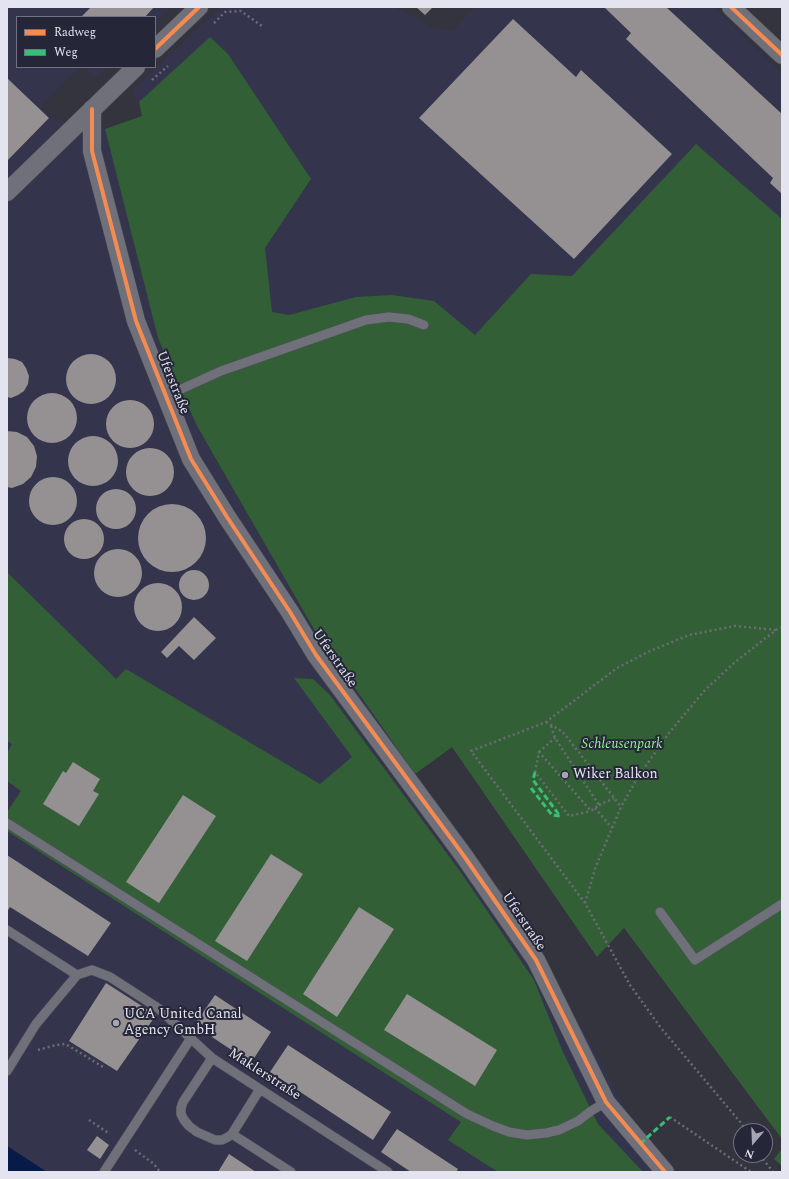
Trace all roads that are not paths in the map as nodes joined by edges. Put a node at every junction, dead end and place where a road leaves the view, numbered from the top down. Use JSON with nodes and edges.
{"nodes":[{"id":1,"x":199,"y":7,"type":"edge"},
{"id":2,"x":731,"y":7,"type":"edge"},
{"id":3,"x":156,"y":48,"type":"edge"},
{"id":4,"x":782,"y":55,"type":"edge"},
{"id":5,"x":135,"y":68,"type":"edge"},
{"id":6,"x":92,"y":110,"type":"junction"},
{"id":7,"x":7,"y":192,"type":"edge"},
{"id":8,"x":424,"y":325,"type":"dead end"},
{"id":9,"x":166,"y":396,"type":"junction"},
{"id":10,"x":7,"y":823,"type":"edge"},
{"id":11,"x":782,"y":904,"type":"edge"},
{"id":12,"x":660,"y":912,"type":"dead end"},
{"id":13,"x":7,"y":930,"type":"edge"},
{"id":14,"x":77,"y":975,"type":"junction"},
{"id":15,"x":190,"y":1038,"type":"junction"},
{"id":16,"x":212,"y":1058,"type":"junction"},
{"id":17,"x":7,"y":1071,"type":"edge"},
{"id":18,"x":260,"y":1089,"type":"junction"},
{"id":19,"x":606,"y":1102,"type":"junction"},
{"id":20,"x":232,"y":1134,"type":"junction"},
{"id":21,"x":104,"y":1172,"type":"edge"},
{"id":22,"x":291,"y":1172,"type":"edge"},
{"id":23,"x":388,"y":1172,"type":"edge"},
{"id":24,"x":665,"y":1172,"type":"edge"}],
"edges":[{"from":1,"to":3,"type":"street"},
{"from":2,"to":4,"type":"street"},
{"from":5,"to":6,"type":"street"},
{"from":6,"to":7,"type":"street"},
{"from":6,"to":9,"type":"street","name":"Uferstraße"},
{"from":8,"to":9,"type":"lane"},
{"from":9,"to":19,"type":"street","name":"Uferstraße"},
{"from":10,"to":19,"type":"lane"},
{"from":11,"to":12,"type":"lane"},
{"from":13,"to":14,"type":"lane"},
{"from":14,"to":15,"type":"lane","name":"Maklerstraße"},
{"from":14,"to":17,"type":"lane"},
{"from":15,"to":16,"type":"lane","name":"Maklerstraße"},
{"from":15,"to":21,"type":"lane"},
{"from":16,"to":18,"type":"lane","name":"Maklerstraße"},
{"from":16,"to":20,"type":"lane"},
{"from":18,"to":20,"type":"lane"},
{"from":18,"to":23,"type":"lane","name":"Maklerstraße"},
{"from":19,"to":24,"type":"street","name":"Uferstraße"},
{"from":20,"to":22,"type":"lane"}]}
